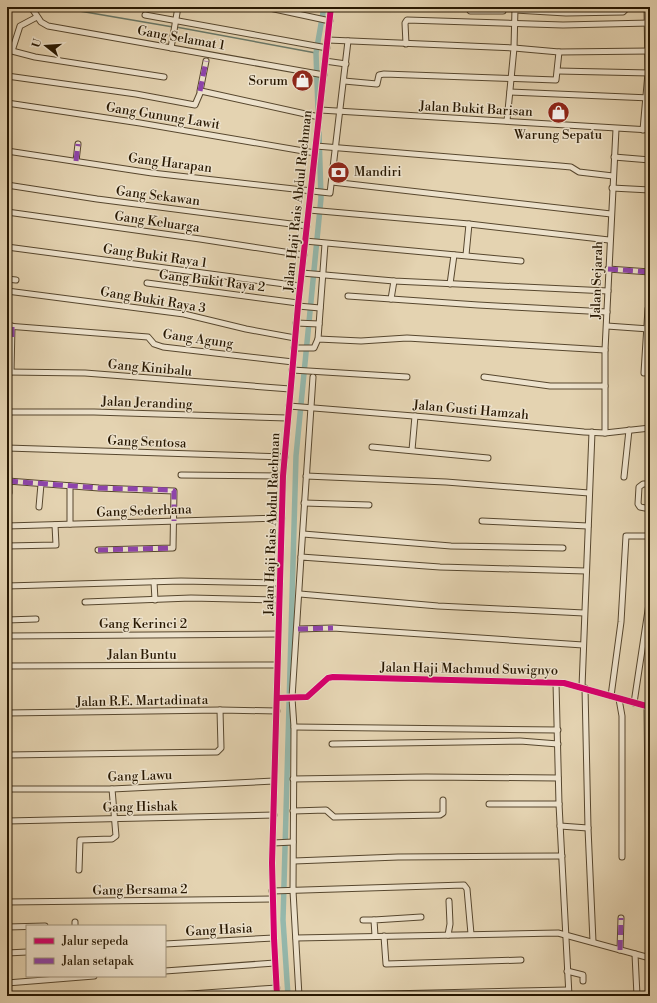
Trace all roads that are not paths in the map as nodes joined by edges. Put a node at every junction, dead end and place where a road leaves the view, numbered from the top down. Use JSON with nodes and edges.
{"nodes":[{"id":1,"x":31,"y":7,"type":"edge"},
{"id":2,"x":178,"y":7,"type":"edge"},
{"id":3,"x":265,"y":7,"type":"edge"},
{"id":4,"x":331,"y":7,"type":"edge"},
{"id":5,"x":468,"y":7,"type":"edge"},
{"id":6,"x":628,"y":7,"type":"edge"},
{"id":7,"x":647,"y":7,"type":"edge"},
{"id":8,"x":515,"y":9,"type":"edge"},
{"id":9,"x":503,"y":11,"type":"dead end"},
{"id":10,"x":145,"y":16,"type":"dead end"},
{"id":11,"x":35,"y":19,"type":"junction"},
{"id":12,"x":176,"y":21,"type":"junction"},
{"id":13,"x":330,"y":21,"type":"junction"},
{"id":14,"x":515,"y":23,"type":"junction"},
{"id":15,"x":649,"y":23,"type":"edge"},
{"id":16,"x":330,"y":40,"type":"junction"},
{"id":17,"x":346,"y":41,"type":"junction"},
{"id":18,"x":406,"y":44,"type":"junction"},
{"id":19,"x":171,"y":48,"type":"junction"},
{"id":20,"x":327,"y":48,"type":"junction"},
{"id":21,"x":514,"y":48,"type":"junction"},
{"id":22,"x":649,"y":51,"type":"edge"},
{"id":23,"x":559,"y":52,"type":"junction"},
{"id":24,"x":206,"y":61,"type":"dead end"},
{"id":25,"x":327,"y":61,"type":"junction"},
{"id":26,"x":343,"y":63,"type":"junction"},
{"id":27,"x":558,"y":71,"type":"junction"},
{"id":28,"x":649,"y":73,"type":"edge"},
{"id":29,"x":324,"y":75,"type":"junction"},
{"id":30,"x":7,"y":76,"type":"edge"},
{"id":31,"x":512,"y":77,"type":"junction"},
{"id":32,"x":164,"y":78,"type":"dead end"},
{"id":33,"x":344,"y":81,"type":"junction"},
{"id":34,"x":200,"y":92,"type":"junction"},
{"id":35,"x":510,"y":92,"type":"junction"},
{"id":36,"x":648,"y":98,"type":"edge"},
{"id":37,"x":7,"y":103,"type":"edge"},
{"id":38,"x":322,"y":110,"type":"junction"},
{"id":39,"x":338,"y":112,"type":"junction"},
{"id":40,"x":319,"y":117,"type":"junction"},
{"id":41,"x":507,"y":121,"type":"junction"},
{"id":42,"x":616,"y":129,"type":"junction"},
{"id":43,"x":643,"y":130,"type":"junction"},
{"id":44,"x":650,"y":130,"type":"edge"},
{"id":45,"x":78,"y":144,"type":"dead end"},
{"id":46,"x":318,"y":146,"type":"junction"},
{"id":47,"x":336,"y":147,"type":"junction"},
{"id":48,"x":7,"y":151,"type":"edge"},
{"id":49,"x":315,"y":153,"type":"junction"},
{"id":50,"x":614,"y":156,"type":"junction"},
{"id":51,"x":650,"y":160,"type":"edge"},
{"id":52,"x":76,"y":161,"type":"junction"},
{"id":53,"x":613,"y":176,"type":"junction"},
{"id":54,"x":332,"y":182,"type":"junction"},
{"id":55,"x":7,"y":185,"type":"edge"},
{"id":56,"x":612,"y":188,"type":"junction"},
{"id":57,"x":650,"y":190,"type":"edge"},
{"id":58,"x":314,"y":192,"type":"junction"},
{"id":59,"x":311,"y":210,"type":"junction"},
{"id":60,"x":7,"y":212,"type":"edge"},
{"id":61,"x":610,"y":214,"type":"junction"},
{"id":62,"x":469,"y":224,"type":"junction"},
{"id":63,"x":307,"y":226,"type":"junction"},
{"id":64,"x":609,"y":240,"type":"junction"},
{"id":65,"x":307,"y":241,"type":"junction"},
{"id":66,"x":323,"y":243,"type":"junction"},
{"id":67,"x":7,"y":247,"type":"edge"},
{"id":68,"x":454,"y":255,"type":"junction"},
{"id":69,"x":466,"y":255,"type":"junction"},
{"id":70,"x":304,"y":256,"type":"junction"},
{"id":71,"x":521,"y":260,"type":"dead end"},
{"id":72,"x":608,"y":269,"type":"junction"},
{"id":73,"x":650,"y":272,"type":"edge"},
{"id":74,"x":304,"y":274,"type":"junction"},
{"id":75,"x":320,"y":276,"type":"junction"},
{"id":76,"x":7,"y":279,"type":"edge"},
{"id":77,"x":16,"y":280,"type":"dead end"},
{"id":78,"x":394,"y":281,"type":"junction"},
{"id":79,"x":147,"y":283,"type":"dead end"},
{"id":80,"x":450,"y":284,"type":"junction"},
{"id":81,"x":300,"y":286,"type":"junction"},
{"id":82,"x":7,"y":291,"type":"edge"},
{"id":83,"x":608,"y":291,"type":"junction"},
{"id":84,"x":348,"y":296,"type":"dead end"},
{"id":85,"x":392,"y":299,"type":"junction"},
{"id":86,"x":298,"y":305,"type":"junction"},
{"id":87,"x":318,"y":308,"type":"junction"},
{"id":88,"x":648,"y":309,"type":"dead end"},
{"id":89,"x":607,"y":312,"type":"junction"},
{"id":90,"x":296,"y":324,"type":"junction"},
{"id":91,"x":316,"y":324,"type":"junction"},
{"id":92,"x":10,"y":326,"type":"edge"},
{"id":93,"x":607,"y":326,"type":"junction"},
{"id":94,"x":648,"y":329,"type":"edge"},
{"id":95,"x":295,"y":338,"type":"junction"},
{"id":96,"x":318,"y":339,"type":"junction"},
{"id":97,"x":294,"y":348,"type":"junction"},
{"id":98,"x":605,"y":350,"type":"junction"},
{"id":99,"x":293,"y":362,"type":"junction"},
{"id":100,"x":295,"y":370,"type":"junction"},
{"id":101,"x":9,"y":372,"type":"edge"},
{"id":102,"x":644,"y":373,"type":"dead end"},
{"id":103,"x":313,"y":376,"type":"dead end"},
{"id":104,"x":407,"y":377,"type":"dead end"},
{"id":105,"x":484,"y":377,"type":"dead end"},
{"id":106,"x":605,"y":386,"type":"junction"},
{"id":107,"x":290,"y":389,"type":"junction"},
{"id":108,"x":291,"y":406,"type":"junction"},
{"id":109,"x":309,"y":408,"type":"junction"},
{"id":110,"x":7,"y":412,"type":"edge"},
{"id":111,"x":415,"y":416,"type":"junction"},
{"id":112,"x":287,"y":418,"type":"junction"},
{"id":113,"x":650,"y":428,"type":"edge"},
{"id":114,"x":630,"y":430,"type":"junction"},
{"id":115,"x":592,"y":432,"type":"junction"},
{"id":116,"x":605,"y":433,"type":"junction"},
{"id":117,"x":372,"y":447,"type":"dead end"},
{"id":118,"x":7,"y":448,"type":"edge"},
{"id":119,"x":412,"y":450,"type":"junction"},
{"id":120,"x":7,"y":452,"type":"edge"},
{"id":121,"x":285,"y":457,"type":"junction"},
{"id":122,"x":488,"y":458,"type":"dead end"},
{"id":123,"x":181,"y":475,"type":"dead end"},
{"id":124,"x":283,"y":476,"type":"junction"},
{"id":125,"x":306,"y":476,"type":"junction"},
{"id":126,"x":624,"y":477,"type":"dead end"},
{"id":127,"x":8,"y":481,"type":"edge"},
{"id":128,"x":40,"y":484,"type":"junction"},
{"id":129,"x":650,"y":484,"type":"edge"},
{"id":130,"x":70,"y":486,"type":"junction"},
{"id":131,"x":589,"y":493,"type":"junction"},
{"id":132,"x":7,"y":495,"type":"edge"},
{"id":133,"x":304,"y":503,"type":"junction"},
{"id":134,"x":369,"y":505,"type":"dead end"},
{"id":135,"x":39,"y":507,"type":"dead end"},
{"id":136,"x":650,"y":509,"type":"edge"},
{"id":137,"x":282,"y":518,"type":"junction"},
{"id":138,"x":174,"y":521,"type":"junction"},
{"id":139,"x":482,"y":521,"type":"dead end"},
{"id":140,"x":70,"y":524,"type":"junction"},
{"id":141,"x":55,"y":525,"type":"junction"},
{"id":142,"x":7,"y":526,"type":"edge"},
{"id":143,"x":588,"y":526,"type":"junction"},
{"id":144,"x":303,"y":534,"type":"junction"},
{"id":145,"x":650,"y":536,"type":"edge"},
{"id":146,"x":7,"y":546,"type":"edge"},
{"id":147,"x":563,"y":548,"type":"dead end"},
{"id":148,"x":98,"y":550,"type":"dead end"},
{"id":149,"x":302,"y":557,"type":"junction"},
{"id":150,"x":586,"y":571,"type":"junction"},
{"id":151,"x":154,"y":582,"type":"junction"},
{"id":152,"x":280,"y":583,"type":"junction"},
{"id":153,"x":7,"y":586,"type":"edge"},
{"id":154,"x":300,"y":594,"type":"junction"},
{"id":155,"x":650,"y":597,"type":"edge"},
{"id":156,"x":155,"y":600,"type":"junction"},
{"id":157,"x":279,"y":600,"type":"junction"},
{"id":158,"x":86,"y":602,"type":"dead end"},
{"id":159,"x":584,"y":613,"type":"junction"},
{"id":160,"x":36,"y":619,"type":"dead end"},
{"id":161,"x":7,"y":620,"type":"edge"},
{"id":162,"x":298,"y":629,"type":"junction"},
{"id":163,"x":278,"y":634,"type":"junction"},
{"id":164,"x":7,"y":636,"type":"edge"},
{"id":165,"x":583,"y":645,"type":"junction"},
{"id":166,"x":277,"y":665,"type":"junction"},
{"id":167,"x":7,"y":666,"type":"edge"},
{"id":168,"x":556,"y":683,"type":"junction"},
{"id":169,"x":584,"y":688,"type":"junction"},
{"id":170,"x":611,"y":696,"type":"junction"},
{"id":171,"x":278,"y":698,"type":"junction"},
{"id":172,"x":292,"y":698,"type":"junction"},
{"id":173,"x":619,"y":699,"type":"junction"},
{"id":174,"x":634,"y":703,"type":"junction"},
{"id":175,"x":649,"y":707,"type":"edge"},
{"id":176,"x":220,"y":710,"type":"junction"},
{"id":177,"x":277,"y":711,"type":"junction"},
{"id":178,"x":7,"y":713,"type":"edge"},
{"id":179,"x":294,"y":727,"type":"junction"},
{"id":180,"x":558,"y":730,"type":"junction"},
{"id":181,"x":332,"y":744,"type":"dead end"},
{"id":182,"x":558,"y":744,"type":"junction"},
{"id":183,"x":7,"y":755,"type":"edge"},
{"id":184,"x":558,"y":778,"type":"junction"},
{"id":185,"x":293,"y":779,"type":"junction"},
{"id":186,"x":274,"y":781,"type":"junction"},
{"id":187,"x":7,"y":789,"type":"edge"},
{"id":188,"x":112,"y":789,"type":"junction"},
{"id":189,"x":443,"y":800,"type":"dead end"},
{"id":190,"x":488,"y":804,"type":"dead end"},
{"id":191,"x":559,"y":804,"type":"junction"},
{"id":192,"x":293,"y":811,"type":"junction"},
{"id":193,"x":274,"y":815,"type":"junction"},
{"id":194,"x":114,"y":818,"type":"junction"},
{"id":195,"x":7,"y":821,"type":"edge"},
{"id":196,"x":560,"y":826,"type":"junction"},
{"id":197,"x":588,"y":828,"type":"junction"},
{"id":198,"x":292,"y":842,"type":"junction"},
{"id":199,"x":273,"y":843,"type":"junction"},
{"id":200,"x":562,"y":856,"type":"junction"},
{"id":201,"x":622,"y":856,"type":"dead end"},
{"id":202,"x":294,"y":861,"type":"junction"},
{"id":203,"x":79,"y":870,"type":"dead end"},
{"id":204,"x":274,"y":891,"type":"junction"},
{"id":205,"x":291,"y":891,"type":"junction"},
{"id":206,"x":272,"y":899,"type":"junction"},
{"id":207,"x":449,"y":901,"type":"dead end"},
{"id":208,"x":7,"y":902,"type":"edge"},
{"id":209,"x":421,"y":917,"type":"dead end"},
{"id":210,"x":621,"y":918,"type":"dead end"},
{"id":211,"x":363,"y":920,"type":"dead end"},
{"id":212,"x":374,"y":920,"type":"junction"},
{"id":213,"x":26,"y":926,"type":"edge"},
{"id":214,"x":7,"y":927,"type":"edge"},
{"id":215,"x":448,"y":934,"type":"junction"},
{"id":216,"x":471,"y":934,"type":"junction"},
{"id":217,"x":566,"y":935,"type":"junction"},
{"id":218,"x":375,"y":936,"type":"junction"},
{"id":219,"x":384,"y":936,"type":"junction"},
{"id":220,"x":274,"y":938,"type":"junction"},
{"id":221,"x":296,"y":938,"type":"junction"},
{"id":222,"x":593,"y":942,"type":"junction"},
{"id":223,"x":166,"y":944,"type":"edge"},
{"id":224,"x":620,"y":950,"type":"junction"},
{"id":225,"x":26,"y":952,"type":"edge"},
{"id":226,"x":7,"y":953,"type":"edge"},
{"id":227,"x":635,"y":954,"type":"junction"},
{"id":228,"x":650,"y":958,"type":"edge"},
{"id":229,"x":521,"y":960,"type":"dead end"},
{"id":230,"x":275,"y":963,"type":"junction"},
{"id":231,"x":166,"y":971,"type":"edge"},
{"id":232,"x":568,"y":971,"type":"junction"},
{"id":233,"x":82,"y":977,"type":"edge"},
{"id":234,"x":583,"y":981,"type":"dead end"},
{"id":235,"x":7,"y":983,"type":"edge"},
{"id":236,"x":277,"y":988,"type":"junction"},
{"id":237,"x":568,"y":990,"type":"junction"},
{"id":238,"x":161,"y":996,"type":"edge"},
{"id":239,"x":277,"y":996,"type":"edge"},
{"id":240,"x":569,"y":996,"type":"edge"},
{"id":241,"x":637,"y":996,"type":"edge"}],
"edges":[{"from":1,"to":11,"type":"street"},
{"from":2,"to":12,"type":"street"},
{"from":3,"to":13,"type":"street"},
{"from":4,"to":13,"type":"street","name":"Jalan Haji Rais Abdul Rachman"},
{"from":5,"to":9,"type":"street"},
{"from":6,"to":8,"type":"street"},
{"from":7,"to":15,"type":"street"},
{"from":8,"to":14,"type":"street"},
{"from":10,"to":12,"type":"street"},
{"from":11,"to":19,"type":"street","name":"Gang Selamat 1"},
{"from":11,"to":32,"type":"street"},
{"from":12,"to":19,"type":"street"},
{"from":12,"to":20,"type":"street"},
{"from":13,"to":16,"type":"street","name":"Jalan Haji Rais Abdul Rachman"},
{"from":14,"to":15,"type":"street"},
{"from":14,"to":18,"type":"street"},
{"from":14,"to":21,"type":"street"},
{"from":15,"to":22,"type":"street"},
{"from":16,"to":17,"type":"street"},
{"from":16,"to":20,"type":"street","name":"Jalan Haji Rais Abdul Rachman"},
{"from":17,"to":18,"type":"street"},
{"from":17,"to":26,"type":"street"},
{"from":18,"to":21,"type":"street"},
{"from":19,"to":29,"type":"street","name":"Gang Selamat 1"},
{"from":20,"to":25,"type":"street","name":"Jalan Haji Rais Abdul Rachman"},
{"from":21,"to":23,"type":"street"},
{"from":21,"to":31,"type":"street"},
{"from":22,"to":23,"type":"street"},
{"from":22,"to":28,"type":"street"},
{"from":23,"to":27,"type":"street"},
{"from":24,"to":34,"type":"street"},
{"from":25,"to":26,"type":"street"},
{"from":25,"to":29,"type":"street","name":"Jalan Haji Rais Abdul Rachman"},
{"from":26,"to":33,"type":"street"},
{"from":27,"to":28,"type":"street"},
{"from":27,"to":31,"type":"street"},
{"from":28,"to":36,"type":"street"},
{"from":29,"to":38,"type":"street","name":"Jalan Haji Rais Abdul Rachman"},
{"from":30,"to":34,"type":"street"},
{"from":31,"to":33,"type":"street"},
{"from":31,"to":35,"type":"street"},
{"from":33,"to":39,"type":"street"},
{"from":34,"to":40,"type":"street"},
{"from":35,"to":36,"type":"street"},
{"from":35,"to":41,"type":"street"},
{"from":36,"to":43,"type":"street"},
{"from":37,"to":49,"type":"street","name":"Gang Gunung Lawit"},
{"from":38,"to":39,"type":"street","name":"Jalan Bukit Barisan"},
{"from":38,"to":40,"type":"street","name":"Jalan Haji Rais Abdul Rachman"},
{"from":39,"to":41,"type":"street","name":"Jalan Bukit Barisan"},
{"from":39,"to":47,"type":"street"},
{"from":40,"to":46,"type":"street","name":"Jalan Haji Rais Abdul Rachman"},
{"from":41,"to":42,"type":"street","name":"Jalan Bukit Barisan"},
{"from":42,"to":43,"type":"street","name":"Jalan Bukit Barisan"},
{"from":42,"to":50,"type":"street","name":"Jalan Sejarah"},
{"from":43,"to":44,"type":"street","name":"Jalan Bukit Barisan"},
{"from":45,"to":52,"type":"street"},
{"from":46,"to":47,"type":"street"},
{"from":46,"to":49,"type":"street","name":"Jalan Haji Rais Abdul Rachman"},
{"from":47,"to":53,"type":"street"},
{"from":47,"to":54,"type":"street"},
{"from":48,"to":52,"type":"street","name":"Gang Harapan"},
{"from":49,"to":58,"type":"street","name":"Jalan Haji Rais Abdul Rachman"},
{"from":50,"to":51,"type":"street"},
{"from":50,"to":53,"type":"street","name":"Jalan Sejarah"},
{"from":52,"to":58,"type":"street","name":"Gang Harapan"},
{"from":53,"to":56,"type":"street","name":"Jalan Sejarah"},
{"from":54,"to":58,"type":"street","name":"Gang Harapan"},
{"from":54,"to":61,"type":"street"},
{"from":55,"to":63,"type":"street","name":"Gang Sekawan"},
{"from":56,"to":57,"type":"street"},
{"from":56,"to":61,"type":"street","name":"Jalan Sejarah"},
{"from":58,"to":59,"type":"street","name":"Jalan Haji Rais Abdul Rachman"},
{"from":59,"to":62,"type":"street"},
{"from":59,"to":63,"type":"street","name":"Jalan Haji Rais Abdul Rachman"},
{"from":60,"to":70,"type":"street","name":"Gang Keluarga"},
{"from":61,"to":64,"type":"street","name":"Jalan Sejarah"},
{"from":62,"to":64,"type":"street"},
{"from":62,"to":69,"type":"street"},
{"from":63,"to":65,"type":"street","name":"Jalan Haji Rais Abdul Rachman"},
{"from":64,"to":72,"type":"street","name":"Jalan Sejarah"},
{"from":65,"to":66,"type":"street"},
{"from":65,"to":70,"type":"street","name":"Jalan Haji Rais Abdul Rachman"},
{"from":66,"to":68,"type":"street"},
{"from":66,"to":75,"type":"street"},
{"from":67,"to":81,"type":"street","name":"Gang Bukit Raya 1"},
{"from":68,"to":69,"type":"street"},
{"from":68,"to":80,"type":"street"},
{"from":69,"to":71,"type":"street"},
{"from":70,"to":74,"type":"street","name":"Jalan Haji Rais Abdul Rachman"},
{"from":72,"to":73,"type":"street"},
{"from":72,"to":83,"type":"street","name":"Jalan Sejarah"},
{"from":74,"to":75,"type":"street"},
{"from":74,"to":81,"type":"street","name":"Jalan Haji Rais Abdul Rachman"},
{"from":75,"to":78,"type":"street"},
{"from":75,"to":87,"type":"street"},
{"from":76,"to":77,"type":"street"},
{"from":78,"to":80,"type":"street"},
{"from":78,"to":85,"type":"street"},
{"from":79,"to":86,"type":"street","name":"Gang Bukit Raya 2"},
{"from":80,"to":83,"type":"street"},
{"from":81,"to":86,"type":"street","name":"Jalan Haji Rais Abdul Rachman"},
{"from":82,"to":95,"type":"street","name":"Gang Bukit Raya 3"},
{"from":83,"to":89,"type":"street","name":"Jalan Sejarah"},
{"from":84,"to":85,"type":"street"},
{"from":85,"to":89,"type":"street"},
{"from":86,"to":87,"type":"street","name":"Gang Bukit Raya 2"},
{"from":86,"to":90,"type":"street","name":"Jalan Haji Rais Abdul Rachman"},
{"from":87,"to":91,"type":"street"},
{"from":88,"to":94,"type":"street"},
{"from":89,"to":93,"type":"street","name":"Jalan Sejarah"},
{"from":90,"to":91,"type":"street"},
{"from":90,"to":95,"type":"street","name":"Jalan Haji Rais Abdul Rachman"},
{"from":91,"to":96,"type":"street"},
{"from":92,"to":99,"type":"street","name":"Gang Agung"},
{"from":92,"to":101,"type":"street"},
{"from":93,"to":94,"type":"street"},
{"from":93,"to":98,"type":"street","name":"Jalan Sejarah"},
{"from":94,"to":102,"type":"street"},
{"from":95,"to":97,"type":"street","name":"Jalan Haji Rais Abdul Rachman"},
{"from":96,"to":97,"type":"street"},
{"from":96,"to":98,"type":"street"},
{"from":97,"to":99,"type":"street","name":"Jalan Haji Rais Abdul Rachman"},
{"from":98,"to":106,"type":"street","name":"Jalan Sejarah"},
{"from":99,"to":100,"type":"street","name":"Jalan Haji Rais Abdul Rachman"},
{"from":100,"to":104,"type":"street"},
{"from":100,"to":107,"type":"street","name":"Jalan Haji Rais Abdul Rachman"},
{"from":101,"to":107,"type":"street","name":"Gang Kinibalu"},
{"from":103,"to":109,"type":"street"},
{"from":105,"to":106,"type":"street"},
{"from":106,"to":116,"type":"street","name":"Jalan Sejarah"},
{"from":107,"to":108,"type":"street","name":"Jalan Haji Rais Abdul Rachman"},
{"from":108,"to":109,"type":"street","name":"Jalan Gusti Hamzah"},
{"from":108,"to":112,"type":"street","name":"Jalan Haji Rais Abdul Rachman"},
{"from":109,"to":111,"type":"street","name":"Jalan Gusti Hamzah"},
{"from":109,"to":125,"type":"street"},
{"from":110,"to":112,"type":"street","name":"Jalan Jeranding"},
{"from":110,"to":118,"type":"street"},
{"from":111,"to":115,"type":"street","name":"Jalan Gusti Hamzah"},
{"from":111,"to":119,"type":"street"},
{"from":112,"to":121,"type":"street","name":"Jalan Haji Rais Abdul Rachman"},
{"from":113,"to":114,"type":"street","name":"Jalan Gusti Hamzah"},
{"from":114,"to":116,"type":"street","name":"Jalan Gusti Hamzah"},
{"from":114,"to":126,"type":"street"},
{"from":115,"to":116,"type":"street","name":"Jalan Gusti Hamzah"},
{"from":115,"to":131,"type":"street"},
{"from":117,"to":119,"type":"street"},
{"from":118,"to":120,"type":"street"},
{"from":118,"to":121,"type":"street","name":"Gang Sentosa"},
{"from":119,"to":122,"type":"street"},
{"from":120,"to":127,"type":"street"},
{"from":121,"to":124,"type":"street","name":"Jalan Haji Rais Abdul Rachman"},
{"from":123,"to":124,"type":"street"},
{"from":124,"to":137,"type":"street","name":"Jalan Haji Rais Abdul Rachman"},
{"from":125,"to":131,"type":"street"},
{"from":125,"to":133,"type":"street"},
{"from":127,"to":128,"type":"street"},
{"from":127,"to":132,"type":"street"},
{"from":128,"to":130,"type":"street"},
{"from":128,"to":135,"type":"street"},
{"from":129,"to":136,"type":"street"},
{"from":130,"to":138,"type":"street"},
{"from":130,"to":140,"type":"street"},
{"from":131,"to":143,"type":"street"},
{"from":133,"to":134,"type":"street"},
{"from":133,"to":144,"type":"street"},
{"from":137,"to":138,"type":"street","name":"Gang Sederhana"},
{"from":137,"to":152,"type":"street","name":"Jalan Haji Rais Abdul Rachman"},
{"from":138,"to":140,"type":"street","name":"Gang Sederhana"},
{"from":138,"to":148,"type":"street"},
{"from":139,"to":143,"type":"street"},
{"from":140,"to":141,"type":"street","name":"Gang Sederhana"},
{"from":141,"to":142,"type":"street","name":"Gang Sederhana"},
{"from":141,"to":146,"type":"street"},
{"from":143,"to":150,"type":"street"},
{"from":144,"to":147,"type":"street"},
{"from":144,"to":149,"type":"street"},
{"from":145,"to":170,"type":"street"},
{"from":149,"to":150,"type":"street"},
{"from":149,"to":154,"type":"street"},
{"from":150,"to":159,"type":"street"},
{"from":151,"to":152,"type":"street"},
{"from":151,"to":153,"type":"street"},
{"from":151,"to":156,"type":"street"},
{"from":152,"to":157,"type":"street","name":"Jalan Haji Rais Abdul Rachman"},
{"from":154,"to":159,"type":"street"},
{"from":154,"to":162,"type":"street"},
{"from":155,"to":174,"type":"street"},
{"from":156,"to":157,"type":"street"},
{"from":156,"to":158,"type":"street"},
{"from":157,"to":163,"type":"street","name":"Jalan Haji Rais Abdul Rachman"},
{"from":159,"to":165,"type":"street"},
{"from":160,"to":161,"type":"street"},
{"from":162,"to":165,"type":"street"},
{"from":162,"to":172,"type":"street"},
{"from":163,"to":164,"type":"street","name":"Gang Kerinci 2"},
{"from":163,"to":166,"type":"street","name":"Jalan Haji Rais Abdul Rachman"},
{"from":165,"to":169,"type":"street"},
{"from":166,"to":167,"type":"street","name":"Jalan Buntu"},
{"from":166,"to":171,"type":"street","name":"Jalan Haji Rais Abdul Rachman"},
{"from":168,"to":169,"type":"street","name":"Jalan Haji Machmud Suwignyo"},
{"from":168,"to":172,"type":"street","name":"Jalan Haji Machmud Suwignyo"},
{"from":168,"to":180,"type":"street"},
{"from":169,"to":170,"type":"street","name":"Jalan Haji Machmud Suwignyo"},
{"from":169,"to":197,"type":"street"},
{"from":170,"to":173,"type":"street","name":"Jalan Haji Machmud Suwignyo"},
{"from":171,"to":172,"type":"street","name":"Jalan Haji Machmud Suwignyo"},
{"from":171,"to":177,"type":"street","name":"Jalan Haji Rais Abdul Rachman"},
{"from":172,"to":179,"type":"street"},
{"from":173,"to":174,"type":"street","name":"Jalan Haji Machmud Suwignyo"},
{"from":173,"to":201,"type":"street"},
{"from":174,"to":175,"type":"street","name":"Jalan Haji Machmud Suwignyo"},
{"from":175,"to":228,"type":"street"},
{"from":176,"to":177,"type":"street","name":"Jalan R.E. Martadinata"},
{"from":176,"to":178,"type":"street","name":"Jalan R.E. Martadinata"},
{"from":176,"to":183,"type":"street"},
{"from":177,"to":186,"type":"street","name":"Jalan Haji Rais Abdul Rachman"},
{"from":179,"to":180,"type":"street"},
{"from":179,"to":185,"type":"street"},
{"from":180,"to":182,"type":"street"},
{"from":181,"to":182,"type":"street"},
{"from":182,"to":184,"type":"street"},
{"from":184,"to":185,"type":"street"},
{"from":184,"to":191,"type":"street"},
{"from":185,"to":192,"type":"street"},
{"from":186,"to":188,"type":"street","name":"Gang Lawu"},
{"from":186,"to":193,"type":"street","name":"Jalan Haji Rais Abdul Rachman"},
{"from":187,"to":188,"type":"street","name":"Gang Lawu"},
{"from":187,"to":195,"type":"street"},
{"from":188,"to":194,"type":"street"},
{"from":189,"to":192,"type":"street"},
{"from":190,"to":191,"type":"street"},
{"from":191,"to":196,"type":"street"},
{"from":192,"to":198,"type":"street"},
{"from":193,"to":194,"type":"street","name":"Gang Hishak"},
{"from":193,"to":199,"type":"street","name":"Jalan Haji Rais Abdul Rachman"},
{"from":194,"to":195,"type":"street","name":"Gang Hishak"},
{"from":194,"to":203,"type":"street"},
{"from":196,"to":197,"type":"street"},
{"from":196,"to":200,"type":"street"},
{"from":197,"to":222,"type":"street"},
{"from":198,"to":199,"type":"street"},
{"from":198,"to":202,"type":"street"},
{"from":199,"to":204,"type":"street","name":"Jalan Haji Rais Abdul Rachman"},
{"from":200,"to":202,"type":"street"},
{"from":200,"to":217,"type":"street"},
{"from":202,"to":205,"type":"street"},
{"from":204,"to":205,"type":"street"},
{"from":204,"to":206,"type":"street","name":"Jalan Haji Rais Abdul Rachman"},
{"from":205,"to":216,"type":"street"},
{"from":205,"to":221,"type":"street"},
{"from":206,"to":208,"type":"street","name":"Gang Bersama 2"},
{"from":206,"to":220,"type":"street","name":"Jalan Haji Rais Abdul Rachman"},
{"from":207,"to":215,"type":"street"},
{"from":209,"to":212,"type":"street"},
{"from":210,"to":224,"type":"street"},
{"from":211,"to":212,"type":"street"},
{"from":212,"to":218,"type":"street"},
{"from":213,"to":214,"type":"street"},
{"from":215,"to":216,"type":"street"},
{"from":215,"to":219,"type":"street"},
{"from":216,"to":217,"type":"street"},
{"from":217,"to":222,"type":"street"},
{"from":217,"to":232,"type":"street"},
{"from":218,"to":219,"type":"street"},
{"from":218,"to":221,"type":"street"},
{"from":219,"to":229,"type":"street"},
{"from":220,"to":223,"type":"street","name":"Gang Hasia"},
{"from":220,"to":230,"type":"street","name":"Jalan Haji Rais Abdul Rachman"},
{"from":221,"to":237,"type":"street"},
{"from":222,"to":224,"type":"street"},
{"from":224,"to":227,"type":"street"},
{"from":225,"to":226,"type":"street"},
{"from":227,"to":228,"type":"street"},
{"from":227,"to":241,"type":"street"},
{"from":230,"to":231,"type":"street"},
{"from":230,"to":236,"type":"street","name":"Jalan Haji Rais Abdul Rachman"},
{"from":232,"to":234,"type":"street"},
{"from":232,"to":237,"type":"street"},
{"from":233,"to":235,"type":"street"},
{"from":236,"to":238,"type":"street"},
{"from":236,"to":239,"type":"street","name":"Jalan Haji Rais Abdul Rachman"},
{"from":237,"to":240,"type":"street"}]}
